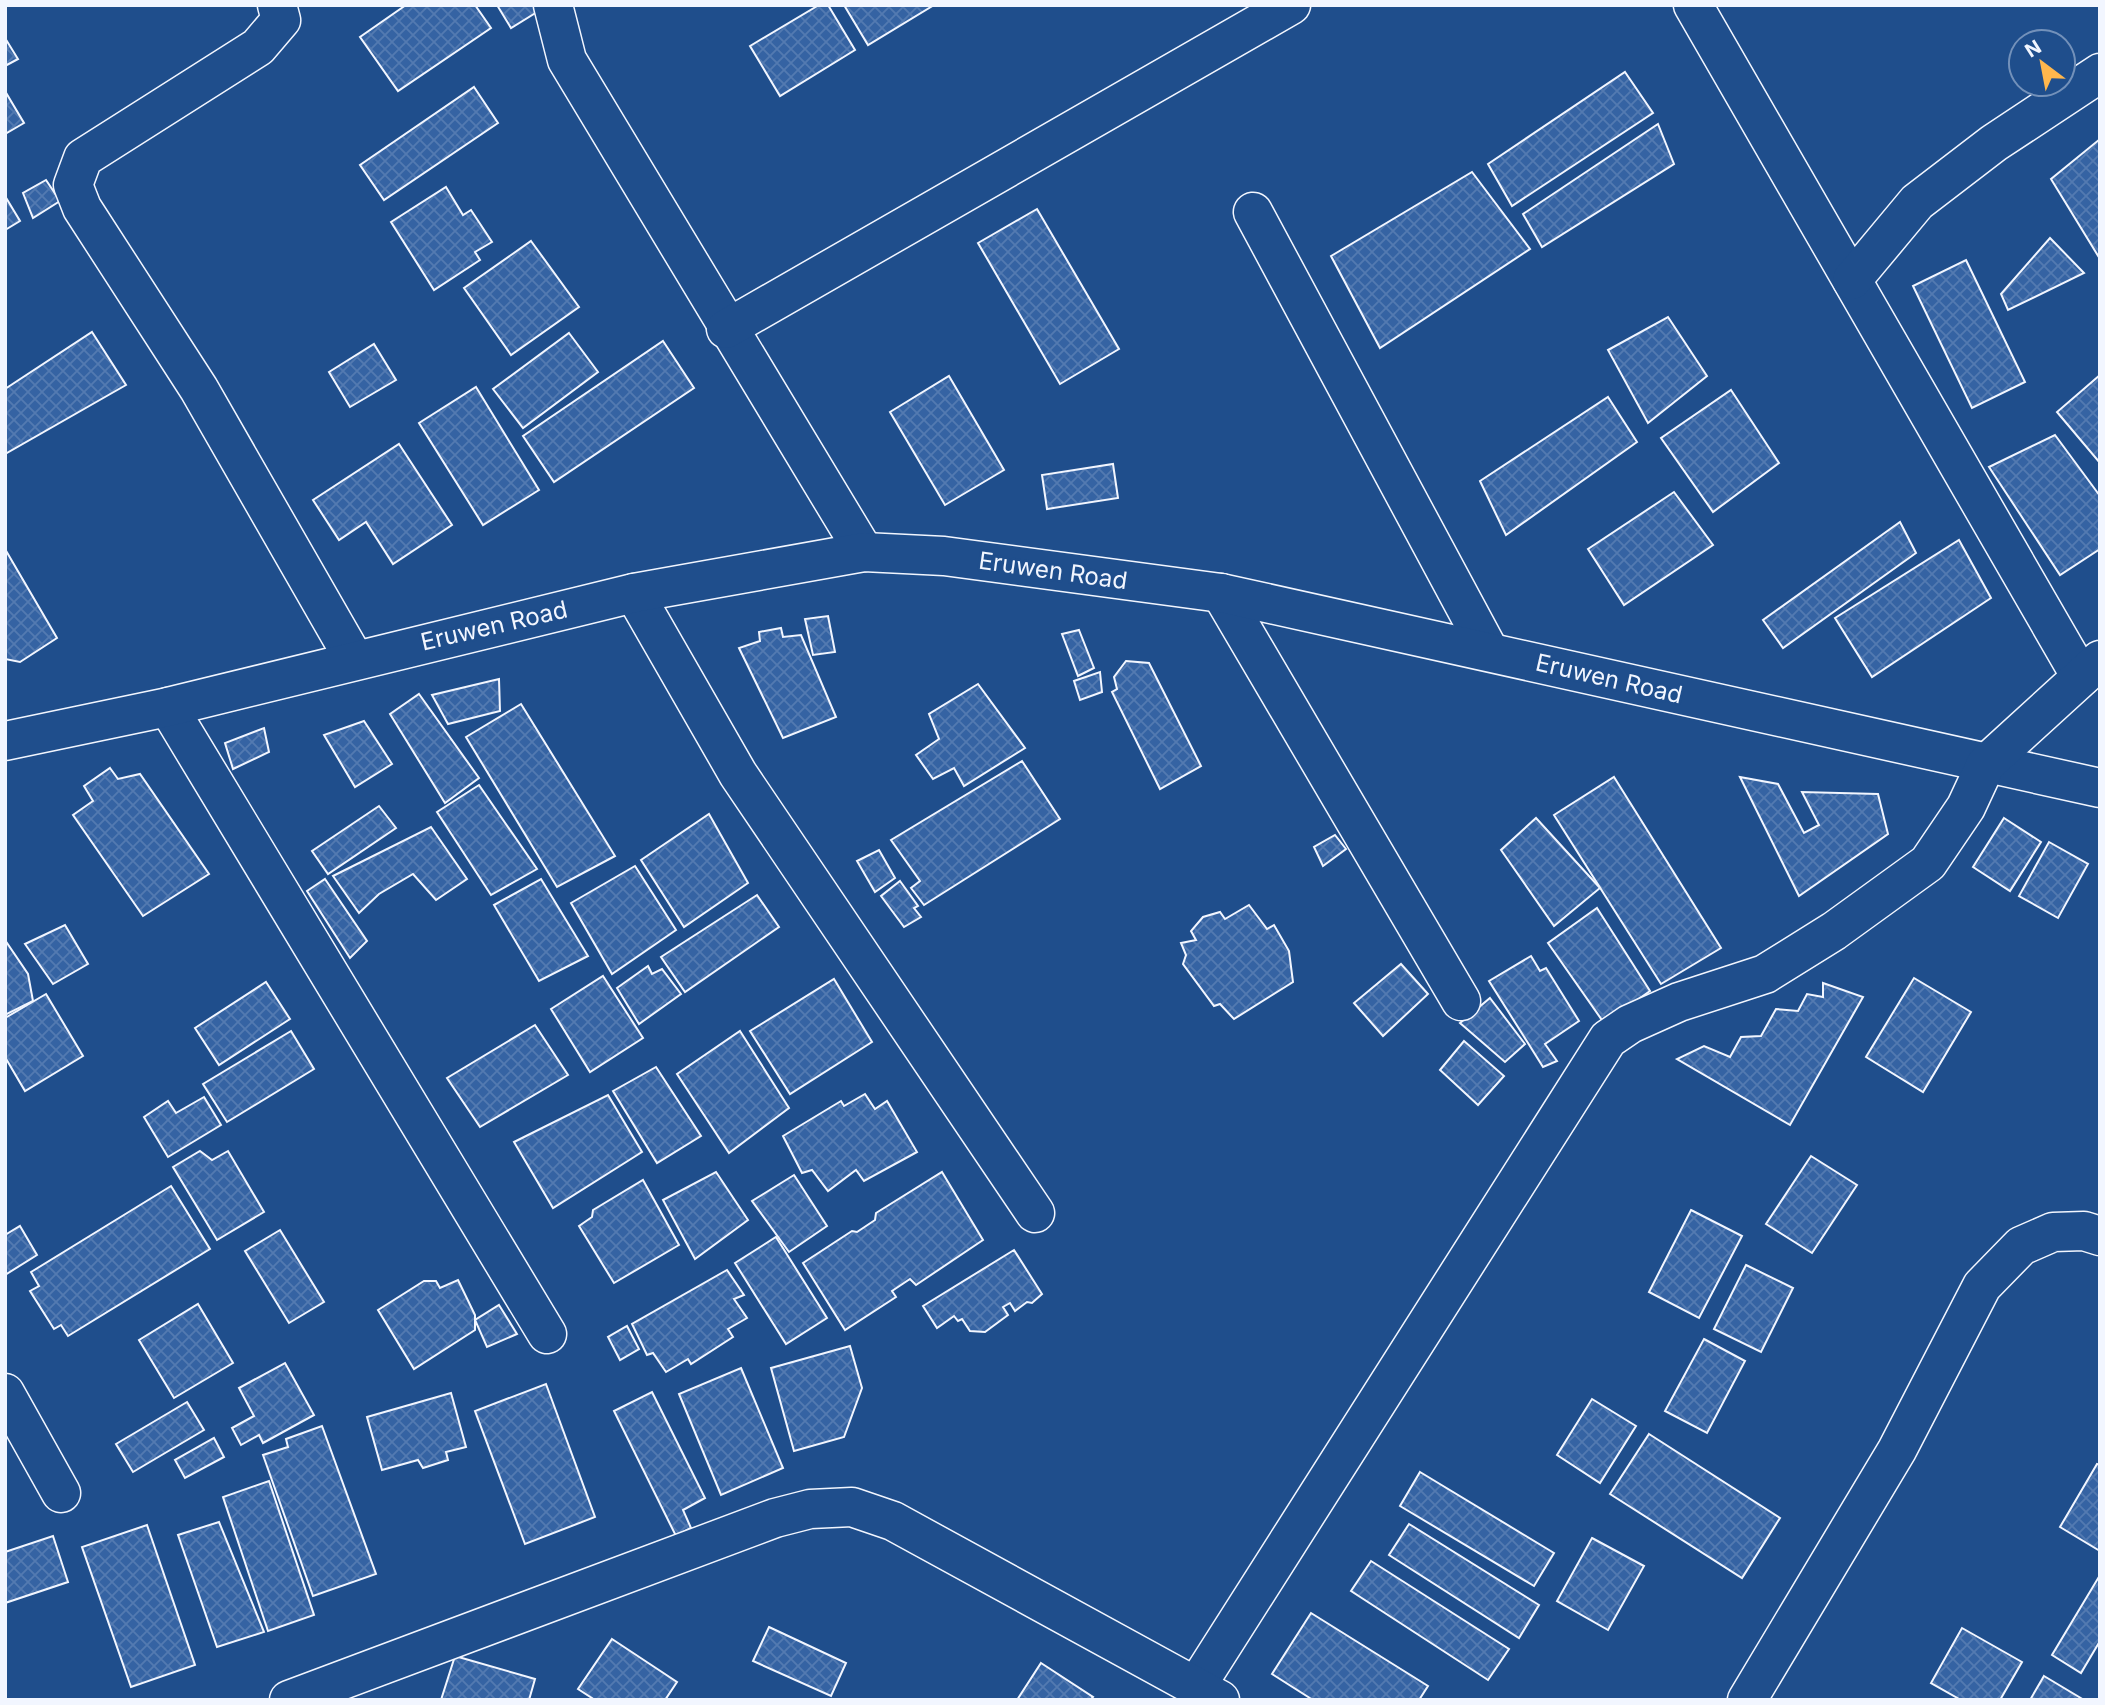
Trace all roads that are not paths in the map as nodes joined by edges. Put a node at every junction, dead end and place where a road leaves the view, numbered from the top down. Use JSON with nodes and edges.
{"nodes":[{"id":1,"x":277,"y":5,"type":"edge"},
{"id":2,"x":554,"y":5,"type":"edge"},
{"id":3,"x":1291,"y":5,"type":"edge"},
{"id":4,"x":1693,"y":5,"type":"edge"},
{"id":5,"x":2100,"y":73,"type":"edge"},
{"id":6,"x":1253,"y":212,"type":"dead end"},
{"id":7,"x":1852,"y":279,"type":"junction"},
{"id":8,"x":726,"y":329,"type":"junction"},
{"id":9,"x":864,"y":552,"type":"junction"},
{"id":10,"x":634,"y":593,"type":"junction"},
{"id":11,"x":1221,"y":593,"type":"junction"},
{"id":12,"x":1489,"y":651,"type":"junction"},
{"id":13,"x":355,"y":659,"type":"junction"},
{"id":14,"x":2090,"y":668,"type":"edge"},
{"id":15,"x":168,"y":707,"type":"junction"},
{"id":16,"x":5,"y":741,"type":"edge"},
{"id":17,"x":1986,"y":764,"type":"junction"},
{"id":18,"x":2100,"y":788,"type":"edge"},
{"id":19,"x":1461,"y":1001,"type":"dead end"},
{"id":20,"x":1035,"y":1213,"type":"dead end"},
{"id":21,"x":2100,"y":1236,"type":"edge"},
{"id":22,"x":547,"y":1334,"type":"dead end"},
{"id":23,"x":5,"y":1393,"type":"edge"},
{"id":24,"x":61,"y":1493,"type":"dead end"},
{"id":25,"x":1208,"y":1692,"type":"edge"},
{"id":26,"x":289,"y":1700,"type":"edge"},
{"id":27,"x":1747,"y":1700,"type":"edge"}],
"edges":[{"from":1,"to":13,"type":"street"},
{"from":2,"to":8,"type":"street"},
{"from":3,"to":8,"type":"street"},
{"from":4,"to":7,"type":"street"},
{"from":5,"to":7,"type":"street"},
{"from":6,"to":12,"type":"street"},
{"from":7,"to":14,"type":"street"},
{"from":8,"to":9,"type":"street"},
{"from":9,"to":10,"type":"street","name":"Eruwen Road"},
{"from":9,"to":11,"type":"street","name":"Eruwen Road"},
{"from":10,"to":13,"type":"street","name":"Eruwen Road"},
{"from":10,"to":20,"type":"street"},
{"from":11,"to":12,"type":"street","name":"Eruwen Road"},
{"from":11,"to":19,"type":"street"},
{"from":12,"to":17,"type":"street","name":"Eruwen Road"},
{"from":13,"to":15,"type":"street","name":"Eruwen Road"},
{"from":14,"to":17,"type":"street"},
{"from":15,"to":16,"type":"street","name":"Eruwen Road"},
{"from":15,"to":22,"type":"street"},
{"from":17,"to":18,"type":"street","name":"Eruwen Road"},
{"from":17,"to":25,"type":"street"},
{"from":21,"to":27,"type":"street"},
{"from":23,"to":24,"type":"street"},
{"from":25,"to":26,"type":"street"}]}
